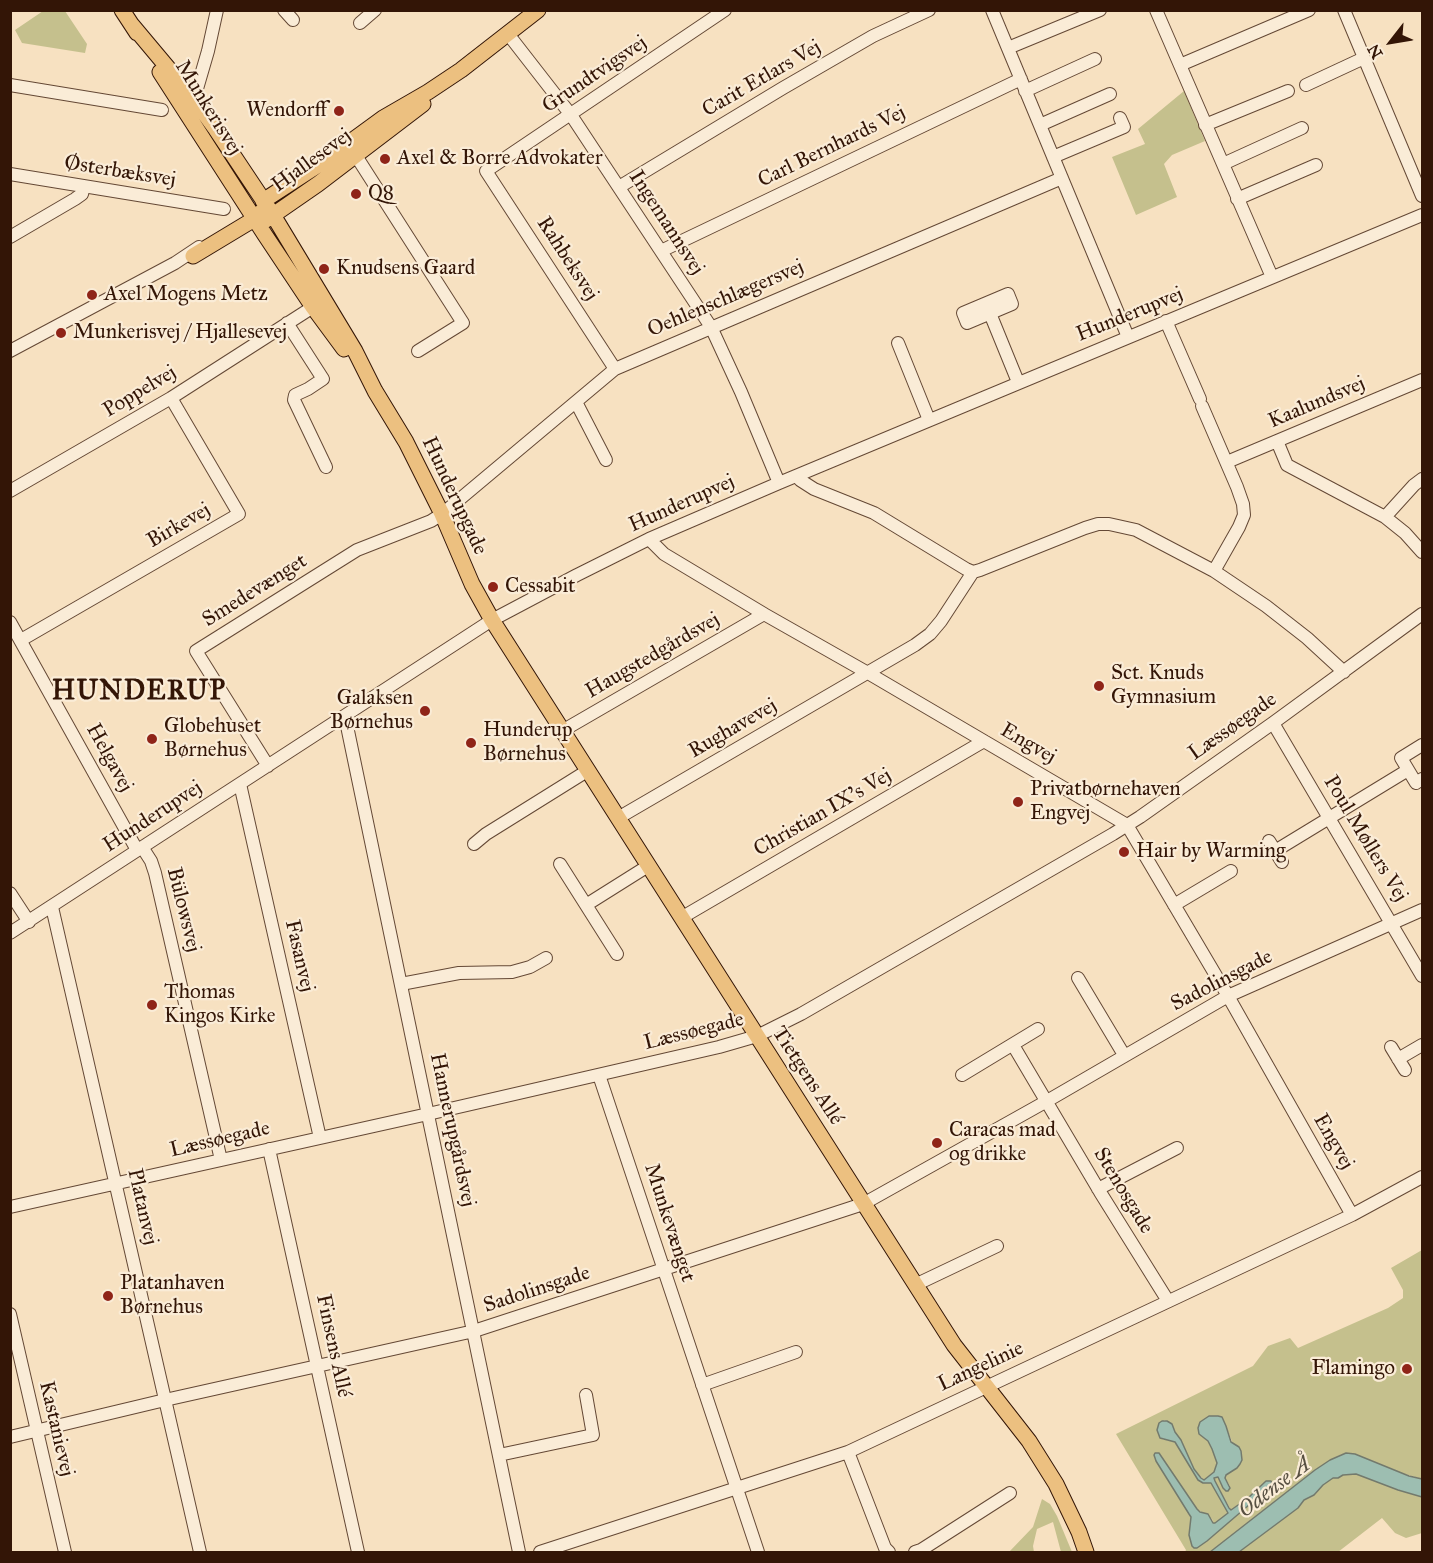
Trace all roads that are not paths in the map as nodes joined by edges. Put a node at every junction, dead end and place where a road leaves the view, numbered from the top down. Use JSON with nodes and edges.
{"nodes":[{"id":1,"x":122,"y":10,"type":"edge"},
{"id":2,"x":217,"y":10,"type":"edge"},
{"id":3,"x":375,"y":10,"type":"edge"},
{"id":4,"x":725,"y":10,"type":"edge"},
{"id":5,"x":928,"y":10,"type":"edge"},
{"id":6,"x":1100,"y":10,"type":"edge"},
{"id":7,"x":1156,"y":10,"type":"edge"},
{"id":8,"x":1309,"y":10,"type":"edge"},
{"id":9,"x":1344,"y":10,"type":"edge"},
{"id":10,"x":538,"y":11,"type":"edge"},
{"id":11,"x":993,"y":11,"type":"edge"},
{"id":12,"x":360,"y":23,"type":"dead end"},
{"id":13,"x":132,"y":26,"type":"junction"},
{"id":14,"x":508,"y":34,"type":"junction"},
{"id":15,"x":1008,"y":48,"type":"junction"},
{"id":16,"x":208,"y":51,"type":"junction"},
{"id":17,"x":1095,"y":58,"type":"dead end"},
{"id":18,"x":1364,"y":58,"type":"junction"},
{"id":19,"x":1179,"y":65,"type":"junction"},
{"id":20,"x":180,"y":84,"type":"junction"},
{"id":21,"x":10,"y":85,"type":"edge"},
{"id":22,"x":1023,"y":85,"type":"junction"},
{"id":23,"x":1306,"y":85,"type":"dead end"},
{"id":24,"x":1288,"y":91,"type":"dead end"},
{"id":25,"x":1110,"y":94,"type":"dead end"},
{"id":26,"x":189,"y":105,"type":"junction"},
{"id":27,"x":162,"y":110,"type":"dead end"},
{"id":28,"x":571,"y":115,"type":"junction"},
{"id":29,"x":1120,"y":118,"type":"dead end"},
{"id":30,"x":1040,"y":125,"type":"junction"},
{"id":31,"x":1205,"y":125,"type":"junction"},
{"id":32,"x":1302,"y":128,"type":"dead end"},
{"id":33,"x":348,"y":149,"type":"junction"},
{"id":34,"x":1053,"y":157,"type":"junction"},
{"id":35,"x":1222,"y":164,"type":"junction"},
{"id":36,"x":1316,"y":165,"type":"dead end"},
{"id":37,"x":486,"y":171,"type":"joint"},
{"id":38,"x":10,"y":174,"type":"edge"},
{"id":39,"x":1062,"y":178,"type":"junction"},
{"id":40,"x":84,"y":186,"type":"junction"},
{"id":41,"x":619,"y":187,"type":"junction"},
{"id":42,"x":1422,"y":196,"type":"edge"},
{"id":43,"x":1238,"y":199,"type":"junction"},
{"id":44,"x":224,"y":209,"type":"dead end"},
{"id":45,"x":261,"y":214,"type":"junction"},
{"id":46,"x":1422,"y":214,"type":"edge"},
{"id":47,"x":10,"y":237,"type":"edge"},
{"id":48,"x":661,"y":251,"type":"junction"},
{"id":49,"x":193,"y":256,"type":"joint"},
{"id":50,"x":175,"y":263,"type":"junction"},
{"id":51,"x":1272,"y":277,"type":"junction"},
{"id":52,"x":320,"y":307,"type":"junction"},
{"id":53,"x":988,"y":308,"type":"dead end"},
{"id":54,"x":1166,"y":321,"type":"junction"},
{"id":55,"x":286,"y":323,"type":"junction"},
{"id":56,"x":711,"y":327,"type":"junction"},
{"id":57,"x":1128,"y":337,"type":"junction"},
{"id":58,"x":898,"y":343,"type":"dead end"},
{"id":59,"x":10,"y":351,"type":"edge"},
{"id":60,"x":418,"y":351,"type":"dead end"},
{"id":61,"x":615,"y":369,"type":"junction"},
{"id":62,"x":1422,"y":380,"type":"edge"},
{"id":63,"x":1018,"y":382,"type":"junction"},
{"id":64,"x":171,"y":398,"type":"junction"},
{"id":65,"x":576,"y":402,"type":"junction"},
{"id":66,"x":929,"y":420,"type":"junction"},
{"id":67,"x":1277,"y":441,"type":"junction"},
{"id":68,"x":606,"y":460,"type":"dead end"},
{"id":69,"x":1227,"y":462,"type":"junction"},
{"id":70,"x":326,"y":467,"type":"dead end"},
{"id":71,"x":798,"y":475,"type":"junction"},
{"id":72,"x":1422,"y":479,"type":"edge"},
{"id":73,"x":779,"y":483,"type":"junction"},
{"id":74,"x":10,"y":491,"type":"edge"},
{"id":75,"x":442,"y":514,"type":"junction"},
{"id":76,"x":1385,"y":517,"type":"junction"},
{"id":77,"x":649,"y":539,"type":"junction"},
{"id":78,"x":1422,"y":552,"type":"edge"},
{"id":79,"x":327,"y":569,"type":"joint"},
{"id":80,"x":1214,"y":571,"type":"junction"},
{"id":81,"x":973,"y":572,"type":"junction"},
{"id":82,"x":764,"y":614,"type":"junction"},
{"id":83,"x":1422,"y":614,"type":"edge"},
{"id":84,"x":492,"y":620,"type":"junction"},
{"id":85,"x":10,"y":622,"type":"edge"},
{"id":86,"x":21,"y":640,"type":"junction"},
{"id":87,"x":1344,"y":672,"type":"junction"},
{"id":88,"x":868,"y":673,"type":"junction"},
{"id":89,"x":344,"y":717,"type":"junction"},
{"id":90,"x":1273,"y":723,"type":"junction"},
{"id":91,"x":562,"y":731,"type":"junction"},
{"id":92,"x":984,"y":741,"type":"junction"},
{"id":93,"x":1422,"y":745,"type":"edge"},
{"id":94,"x":268,"y":766,"type":"junction"},
{"id":95,"x":1408,"y":770,"type":"junction"},
{"id":96,"x":587,"y":771,"type":"junction"},
{"id":97,"x":1422,"y":779,"type":"edge"},
{"id":98,"x":240,"y":784,"type":"junction"},
{"id":99,"x":618,"y":818,"type":"junction"},
{"id":100,"x":1330,"y":819,"type":"junction"},
{"id":101,"x":1127,"y":825,"type":"junction"},
{"id":102,"x":474,"y":844,"type":"dead end"},
{"id":103,"x":140,"y":848,"type":"junction"},
{"id":104,"x":1275,"y":851,"type":"dead end"},
{"id":105,"x":560,"y":864,"type":"dead end"},
{"id":106,"x":648,"y":866,"type":"junction"},
{"id":107,"x":1231,"y":871,"type":"dead end"},
{"id":108,"x":10,"y":892,"type":"edge"},
{"id":109,"x":586,"y":905,"type":"junction"},
{"id":110,"x":1174,"y":905,"type":"junction"},
{"id":111,"x":52,"y":907,"type":"junction"},
{"id":112,"x":1422,"y":910,"type":"edge"},
{"id":113,"x":681,"y":918,"type":"junction"},
{"id":114,"x":28,"y":922,"type":"junction"},
{"id":115,"x":1392,"y":924,"type":"junction"},
{"id":116,"x":10,"y":933,"type":"edge"},
{"id":117,"x":617,"y":954,"type":"dead end"},
{"id":118,"x":546,"y":958,"type":"dead end"},
{"id":119,"x":1422,"y":976,"type":"edge"},
{"id":120,"x":1078,"y":978,"type":"dead end"},
{"id":121,"x":401,"y":984,"type":"junction"},
{"id":122,"x":1228,"y":996,"type":"junction"},
{"id":123,"x":1038,"y":1029,"type":"dead end"},
{"id":124,"x":757,"y":1036,"type":"junction"},
{"id":125,"x":1013,"y":1045,"type":"junction"},
{"id":126,"x":1422,"y":1045,"type":"edge"},
{"id":127,"x":1391,"y":1047,"type":"dead end"},
{"id":128,"x":1124,"y":1055,"type":"junction"},
{"id":129,"x":1398,"y":1059,"type":"junction"},
{"id":130,"x":1404,"y":1070,"type":"dead end"},
{"id":131,"x":599,"y":1075,"type":"junction"},
{"id":132,"x":962,"y":1075,"type":"dead end"},
{"id":133,"x":1047,"y":1101,"type":"junction"},
{"id":134,"x":428,"y":1114,"type":"junction"},
{"id":135,"x":320,"y":1138,"type":"junction"},
{"id":136,"x":1177,"y":1148,"type":"dead end"},
{"id":137,"x":269,"y":1149,"type":"junction"},
{"id":138,"x":221,"y":1160,"type":"junction"},
{"id":139,"x":1422,"y":1177,"type":"edge"},
{"id":140,"x":116,"y":1184,"type":"junction"},
{"id":141,"x":1098,"y":1189,"type":"junction"},
{"id":142,"x":864,"y":1204,"type":"junction"},
{"id":143,"x":10,"y":1207,"type":"edge"},
{"id":144,"x":1352,"y":1215,"type":"junction"},
{"id":145,"x":997,"y":1246,"type":"dead end"},
{"id":146,"x":663,"y":1268,"type":"junction"},
{"id":147,"x":915,"y":1285,"type":"junction"},
{"id":148,"x":1168,"y":1301,"type":"junction"},
{"id":149,"x":10,"y":1314,"type":"edge"},
{"id":150,"x":474,"y":1331,"type":"junction"},
{"id":151,"x":796,"y":1352,"type":"dead end"},
{"id":152,"x":317,"y":1366,"type":"junction"},
{"id":153,"x":702,"y":1384,"type":"junction"},
{"id":154,"x":985,"y":1387,"type":"junction"},
{"id":155,"x":585,"y":1395,"type":"dead end"},
{"id":156,"x":165,"y":1400,"type":"junction"},
{"id":157,"x":36,"y":1430,"type":"junction"},
{"id":158,"x":10,"y":1437,"type":"edge"},
{"id":159,"x":848,"y":1452,"type":"junction"},
{"id":160,"x":499,"y":1455,"type":"junction"},
{"id":161,"x":736,"y":1489,"type":"junction"},
{"id":162,"x":1010,"y":1493,"type":"dead end"},
{"id":163,"x":64,"y":1552,"type":"edge"},
{"id":164,"x":200,"y":1552,"type":"edge"},
{"id":165,"x":358,"y":1552,"type":"edge"},
{"id":166,"x":519,"y":1552,"type":"edge"},
{"id":167,"x":540,"y":1552,"type":"edge"},
{"id":168,"x":758,"y":1552,"type":"edge"},
{"id":169,"x":889,"y":1552,"type":"edge"},
{"id":170,"x":915,"y":1552,"type":"edge"},
{"id":171,"x":1086,"y":1552,"type":"edge"}],
"edges":[{"from":1,"to":13,"type":"main road","name":"Munkerisvej"},
{"from":2,"to":16,"type":"street"},
{"from":3,"to":12,"type":"street"},
{"from":4,"to":28,"type":"street","name":"Grundtvigsvej"},
{"from":5,"to":41,"type":"street","name":"Carit Etlars Vej"},
{"from":6,"to":15,"type":"street"},
{"from":7,"to":19,"type":"street"},
{"from":8,"to":19,"type":"street"},
{"from":9,"to":18,"type":"street"},
{"from":10,"to":14,"type":"main road","name":"Hjallesevej"},
{"from":11,"to":15,"type":"street"},
{"from":13,"to":20,"type":"main road","name":"Munkerisvej"},
{"from":13,"to":26,"type":"main road","name":"Munkerisvej"},
{"from":14,"to":28,"type":"street","name":"Ingemannsvej"},
{"from":14,"to":33,"type":"main road","name":"Hjallesevej"},
{"from":15,"to":22,"type":"street"},
{"from":16,"to":20,"type":"street"},
{"from":16,"to":26,"type":"street"},
{"from":17,"to":22,"type":"street","name":"Carl Bernhards Vej"},
{"from":18,"to":23,"type":"street"},
{"from":18,"to":42,"type":"street"},
{"from":19,"to":31,"type":"street"},
{"from":20,"to":26,"type":"main road","name":"Munkerisvej"},
{"from":21,"to":27,"type":"street"},
{"from":22,"to":30,"type":"street"},
{"from":22,"to":48,"type":"street","name":"Carl Bernhards Vej"},
{"from":24,"to":31,"type":"street"},
{"from":25,"to":30,"type":"street"},
{"from":26,"to":45,"type":"main road","name":"Munkerisvej"},
{"from":28,"to":37,"type":"street","name":"Grundtvigsvej"},
{"from":28,"to":41,"type":"street","name":"Ingemannsvej"},
{"from":29,"to":34,"type":"street"},
{"from":30,"to":34,"type":"street"},
{"from":31,"to":35,"type":"street"},
{"from":32,"to":35,"type":"street"},
{"from":33,"to":45,"type":"main road","name":"Hjallesevej"},
{"from":33,"to":60,"type":"street"},
{"from":34,"to":39,"type":"street"},
{"from":35,"to":43,"type":"street"},
{"from":36,"to":43,"type":"street"},
{"from":37,"to":61,"type":"street","name":"Rahbeksvej"},
{"from":38,"to":40,"type":"street","name":"Østerbæksvej"},
{"from":39,"to":56,"type":"street","name":"Oehlenschlægersvej"},
{"from":39,"to":57,"type":"street"},
{"from":40,"to":44,"type":"street","name":"Østerbæksvej"},
{"from":40,"to":47,"type":"street"},
{"from":41,"to":48,"type":"street","name":"Ingemannsvej"},
{"from":43,"to":51,"type":"street"},
{"from":45,"to":49,"type":"main road"},
{"from":45,"to":50,"type":"street","name":"Hjallesevej"},
{"from":45,"to":52,"type":"main road","name":"Munkerisvej"},
{"from":46,"to":51,"type":"street","name":"Hunderupvej"},
{"from":48,"to":56,"type":"street","name":"Ingemannsvej"},
{"from":49,"to":50,"type":"street","name":"Hjallesevej"},
{"from":50,"to":59,"type":"street","name":"Hjallesevej"},
{"from":51,"to":54,"type":"street","name":"Hunderupvej"},
{"from":52,"to":55,"type":"street","name":"Poppelvej"},
{"from":52,"to":75,"type":"main road","name":"Hunderupgade"},
{"from":53,"to":63,"type":"street"},
{"from":54,"to":57,"type":"street","name":"Hunderupvej"},
{"from":54,"to":69,"type":"street"},
{"from":55,"to":64,"type":"street","name":"Poppelvej"},
{"from":55,"to":70,"type":"street"},
{"from":56,"to":61,"type":"street","name":"Oehlenschlægersvej"},
{"from":56,"to":73,"type":"street","name":"Ingemannsvej"},
{"from":57,"to":63,"type":"street","name":"Hunderupvej"},
{"from":58,"to":66,"type":"street"},
{"from":61,"to":65,"type":"street","name":"Oehlenschlægersvej"},
{"from":62,"to":67,"type":"street","name":"Kaalundsvej"},
{"from":63,"to":66,"type":"street","name":"Hunderupvej"},
{"from":64,"to":74,"type":"street","name":"Poppelvej"},
{"from":64,"to":86,"type":"street","name":"Birkevej"},
{"from":65,"to":68,"type":"street"},
{"from":65,"to":75,"type":"street","name":"Oehlenschlægersvej"},
{"from":66,"to":71,"type":"street","name":"Hunderupvej"},
{"from":67,"to":69,"type":"street","name":"Kaalundsvej"},
{"from":67,"to":76,"type":"street"},
{"from":69,"to":80,"type":"street"},
{"from":71,"to":73,"type":"street","name":"Hunderupvej"},
{"from":71,"to":81,"type":"street"},
{"from":72,"to":76,"type":"street"},
{"from":73,"to":77,"type":"street","name":"Hunderupvej"},
{"from":75,"to":79,"type":"street","name":"Oehlenschlægersvej"},
{"from":75,"to":84,"type":"main road","name":"Hunderupgade"},
{"from":76,"to":78,"type":"street"},
{"from":77,"to":82,"type":"street","name":"Engvej"},
{"from":77,"to":84,"type":"street","name":"Hunderupvej"},
{"from":79,"to":94,"type":"street","name":"Smedevænget"},
{"from":80,"to":81,"type":"street"},
{"from":80,"to":87,"type":"street"},
{"from":81,"to":88,"type":"street","name":"Rughavevej"},
{"from":82,"to":88,"type":"street","name":"Engvej"},
{"from":82,"to":91,"type":"street","name":"Haugstedgårdsvej"},
{"from":83,"to":87,"type":"street","name":"Læssøegade"},
{"from":84,"to":89,"type":"street","name":"Hunderupvej"},
{"from":84,"to":91,"type":"main road","name":"Tietgens Allé"},
{"from":85,"to":86,"type":"street","name":"Helgavej"},
{"from":86,"to":103,"type":"street","name":"Helgavej"},
{"from":87,"to":90,"type":"street","name":"Læssøegade"},
{"from":88,"to":92,"type":"street","name":"Engvej"},
{"from":88,"to":99,"type":"street","name":"Rughavevej"},
{"from":89,"to":94,"type":"street","name":"Hunderupvej"},
{"from":89,"to":121,"type":"street","name":"Hannerupgårdsvej"},
{"from":90,"to":100,"type":"street","name":"Poul Møllers Vej"},
{"from":90,"to":101,"type":"street","name":"Læssøegade"},
{"from":91,"to":96,"type":"main road","name":"Tietgens Allé"},
{"from":92,"to":101,"type":"street","name":"Engvej"},
{"from":92,"to":113,"type":"street","name":"Christian IX's Vej"},
{"from":93,"to":95,"type":"street"},
{"from":94,"to":98,"type":"street","name":"Hunderupvej"},
{"from":95,"to":97,"type":"street"},
{"from":95,"to":100,"type":"street"},
{"from":96,"to":99,"type":"main road","name":"Tietgens Allé"},
{"from":96,"to":102,"type":"street"},
{"from":98,"to":103,"type":"street","name":"Hunderupvej"},
{"from":98,"to":135,"type":"street","name":"Fasanvej"},
{"from":99,"to":106,"type":"main road","name":"Tietgens Allé"},
{"from":100,"to":104,"type":"street"},
{"from":100,"to":115,"type":"street","name":"Poul Møllers Vej"},
{"from":101,"to":110,"type":"street","name":"Engvej"},
{"from":101,"to":124,"type":"street","name":"Læssøegade"},
{"from":103,"to":111,"type":"street","name":"Hunderupvej"},
{"from":103,"to":138,"type":"street","name":"Bülowsvej"},
{"from":105,"to":109,"type":"street"},
{"from":106,"to":109,"type":"street"},
{"from":106,"to":113,"type":"main road","name":"Tietgens Allé"},
{"from":107,"to":110,"type":"street"},
{"from":108,"to":114,"type":"street"},
{"from":109,"to":117,"type":"street"},
{"from":110,"to":122,"type":"street","name":"Engvej"},
{"from":111,"to":114,"type":"street","name":"Hunderupvej"},
{"from":111,"to":140,"type":"street","name":"Platanvej"},
{"from":112,"to":115,"type":"street","name":"Sadolinsgade"},
{"from":113,"to":124,"type":"main road","name":"Tietgens Allé"},
{"from":114,"to":116,"type":"street","name":"Hunderupvej"},
{"from":115,"to":119,"type":"street","name":"Poul Møllers Vej"},
{"from":115,"to":122,"type":"street","name":"Sadolinsgade"},
{"from":118,"to":121,"type":"street"},
{"from":120,"to":128,"type":"street"},
{"from":121,"to":134,"type":"street","name":"Hannerupgårdsvej"},
{"from":122,"to":128,"type":"street","name":"Sadolinsgade"},
{"from":122,"to":144,"type":"street","name":"Engvej"},
{"from":123,"to":125,"type":"street"},
{"from":124,"to":131,"type":"street","name":"Læssøegade"},
{"from":124,"to":142,"type":"main road","name":"Tietgens Allé"},
{"from":125,"to":132,"type":"street"},
{"from":125,"to":133,"type":"street"},
{"from":126,"to":129,"type":"street"},
{"from":127,"to":129,"type":"street"},
{"from":128,"to":133,"type":"street","name":"Sadolinsgade"},
{"from":129,"to":130,"type":"street"},
{"from":131,"to":134,"type":"street","name":"Læssøegade"},
{"from":131,"to":146,"type":"street","name":"Munkevænget"},
{"from":133,"to":141,"type":"street","name":"Stenosgade"},
{"from":133,"to":142,"type":"street","name":"Sadolinsgade"},
{"from":134,"to":135,"type":"street","name":"Læssøegade"},
{"from":134,"to":150,"type":"street","name":"Hannerupgårdsvej"},
{"from":135,"to":137,"type":"street","name":"Læssøegade"},
{"from":136,"to":141,"type":"street"},
{"from":137,"to":138,"type":"street","name":"Læssøegade"},
{"from":137,"to":152,"type":"street","name":"Finsens Allé"},
{"from":138,"to":140,"type":"street","name":"Læssøegade"},
{"from":139,"to":144,"type":"street","name":"Langelinie"},
{"from":140,"to":143,"type":"street","name":"Læssøegade"},
{"from":140,"to":156,"type":"street","name":"Platanvej"},
{"from":141,"to":148,"type":"street","name":"Stenosgade"},
{"from":142,"to":146,"type":"street","name":"Sadolinsgade"},
{"from":142,"to":147,"type":"main road","name":"Tietgens Allé"},
{"from":144,"to":148,"type":"street","name":"Langelinie"},
{"from":145,"to":147,"type":"street"},
{"from":146,"to":150,"type":"street","name":"Sadolinsgade"},
{"from":146,"to":153,"type":"street","name":"Munkevænget"},
{"from":147,"to":154,"type":"main road","name":"Tietgens Allé"},
{"from":148,"to":154,"type":"street","name":"Langelinie"},
{"from":149,"to":157,"type":"street","name":"Kastanievej"},
{"from":150,"to":152,"type":"street","name":"Sadolinsgade"},
{"from":150,"to":160,"type":"street","name":"Hannerupgårdsvej"},
{"from":151,"to":153,"type":"street"},
{"from":152,"to":156,"type":"street","name":"Sadolinsgade"},
{"from":152,"to":165,"type":"street","name":"Finsens Allé"},
{"from":153,"to":161,"type":"street","name":"Munkevænget"},
{"from":154,"to":159,"type":"street","name":"Langelinie"},
{"from":154,"to":171,"type":"main road","name":"Tietgens Allé"},
{"from":155,"to":160,"type":"street"},
{"from":156,"to":157,"type":"street","name":"Sadolinsgade"},
{"from":156,"to":164,"type":"street","name":"Platanvej"},
{"from":157,"to":158,"type":"street","name":"Sadolinsgade"},
{"from":157,"to":163,"type":"street","name":"Kastanievej"},
{"from":159,"to":161,"type":"street","name":"Langelinie"},
{"from":159,"to":169,"type":"street"},
{"from":160,"to":166,"type":"street","name":"Hannerupgårdsvej"},
{"from":161,"to":167,"type":"street","name":"Langelinie"},
{"from":161,"to":168,"type":"street","name":"Munkevænget"},
{"from":162,"to":170,"type":"street"}]}
